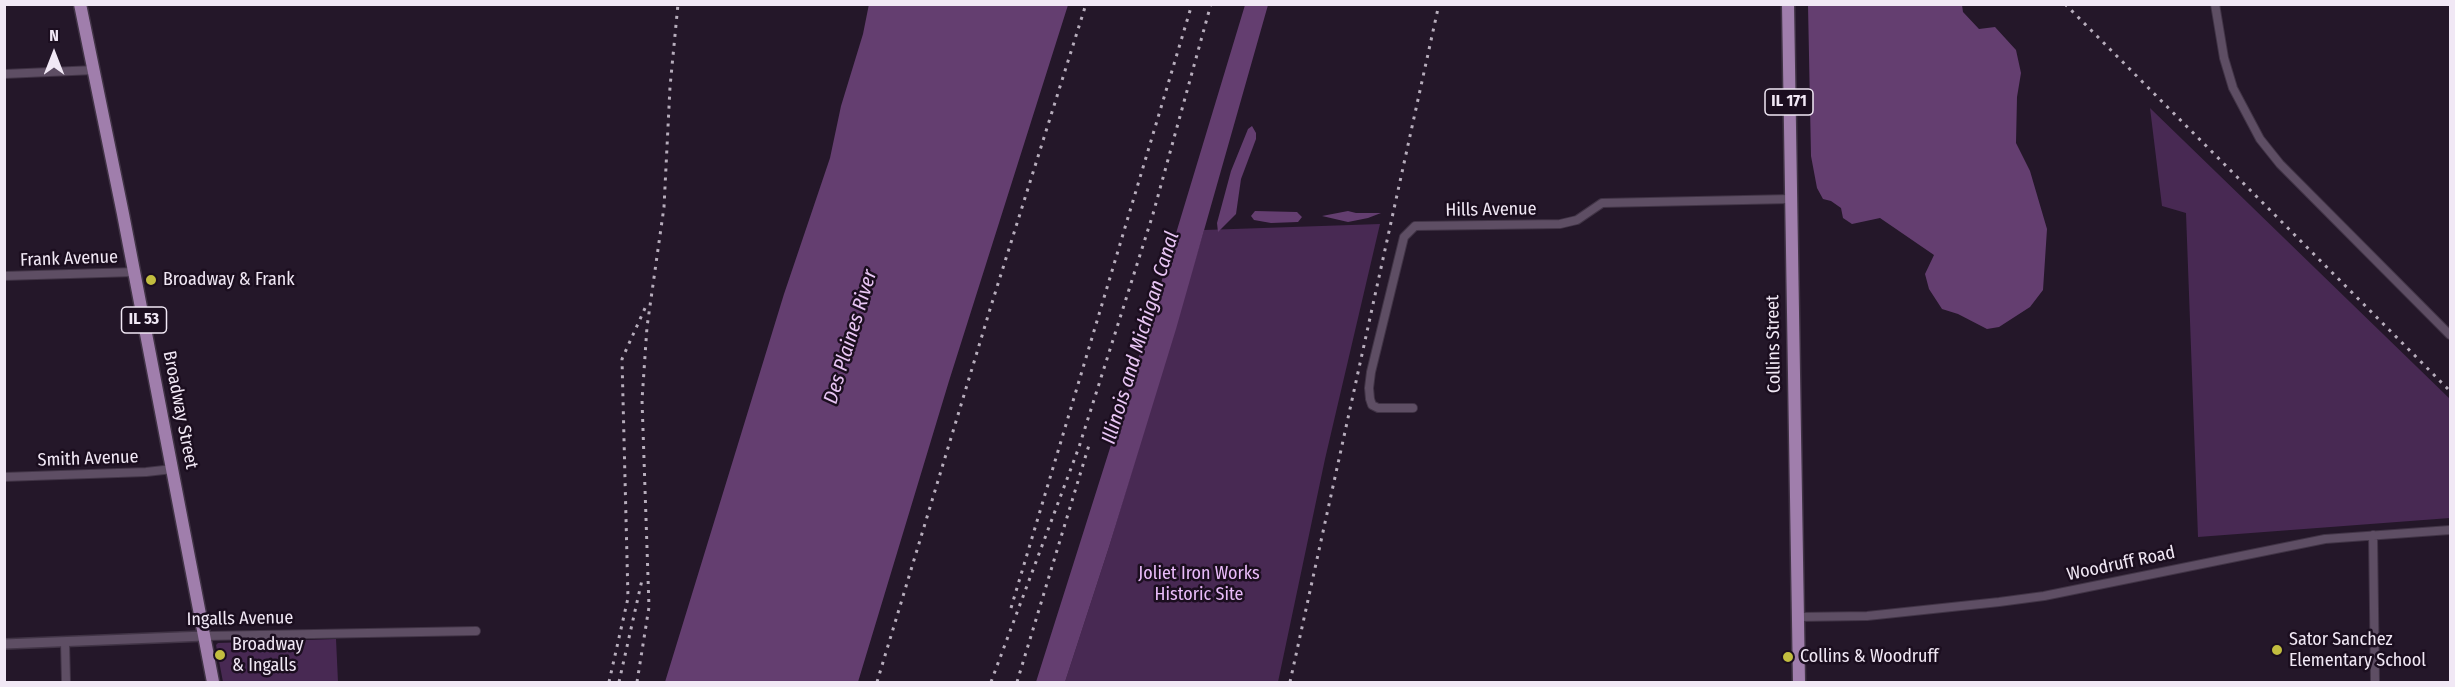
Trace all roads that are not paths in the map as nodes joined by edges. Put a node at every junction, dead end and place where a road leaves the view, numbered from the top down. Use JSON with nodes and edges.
{"nodes":[{"id":1,"x":80,"y":4,"type":"edge"},
{"id":2,"x":1788,"y":4,"type":"edge"},
{"id":3,"x":2215,"y":4,"type":"edge"},
{"id":4,"x":94,"y":70,"type":"junction"},
{"id":5,"x":4,"y":74,"type":"edge"},
{"id":6,"x":1791,"y":199,"type":"junction"},
{"id":7,"x":135,"y":272,"type":"junction"},
{"id":8,"x":4,"y":276,"type":"edge"},
{"id":9,"x":2451,"y":335,"type":"edge"},
{"id":10,"x":1413,"y":408,"type":"dead end"},
{"id":11,"x":173,"y":470,"type":"junction"},
{"id":12,"x":4,"y":477,"type":"edge"},
{"id":13,"x":2451,"y":530,"type":"edge"},
{"id":14,"x":2373,"y":535,"type":"junction"},
{"id":15,"x":1797,"y":617,"type":"junction"},
{"id":16,"x":476,"y":631,"type":"dead end"},
{"id":17,"x":205,"y":636,"type":"junction"},
{"id":18,"x":65,"y":642,"type":"junction"},
{"id":19,"x":4,"y":644,"type":"edge"},
{"id":20,"x":66,"y":682,"type":"edge"},
{"id":21,"x":213,"y":682,"type":"edge"},
{"id":22,"x":1799,"y":682,"type":"edge"},
{"id":23,"x":2375,"y":682,"type":"edge"}],
"edges":[{"from":1,"to":4,"type":"main road","name":"Broadway Street","number":"IL 53"},
{"from":2,"to":6,"type":"main road","name":"Collins Street","number":"IL 171"},
{"from":3,"to":9,"type":"street"},
{"from":4,"to":5,"type":"street"},
{"from":4,"to":7,"type":"main road","name":"Broadway Street","number":"IL 53"},
{"from":6,"to":10,"type":"street","name":"Hills Avenue"},
{"from":6,"to":15,"type":"main road","name":"Collins Street","number":"IL 171"},
{"from":7,"to":8,"type":"street","name":"Frank Avenue"},
{"from":7,"to":11,"type":"main road","name":"Broadway Street","number":"IL 53"},
{"from":11,"to":12,"type":"street","name":"Smith Avenue"},
{"from":11,"to":17,"type":"main road","name":"Broadway Street","number":"IL 53"},
{"from":13,"to":14,"type":"street","name":"Woodruff Road"},
{"from":14,"to":15,"type":"street","name":"Woodruff Road"},
{"from":14,"to":23,"type":"street"},
{"from":15,"to":22,"type":"main road","name":"Collins Street","number":"IL 171"},
{"from":16,"to":17,"type":"street","name":"Ingalls Avenue"},
{"from":17,"to":18,"type":"street","name":"Ingalls Avenue"},
{"from":17,"to":21,"type":"main road","name":"Broadway Street","number":"IL 53"},
{"from":18,"to":19,"type":"street","name":"Ingalls Avenue"},
{"from":18,"to":20,"type":"street"}]}
